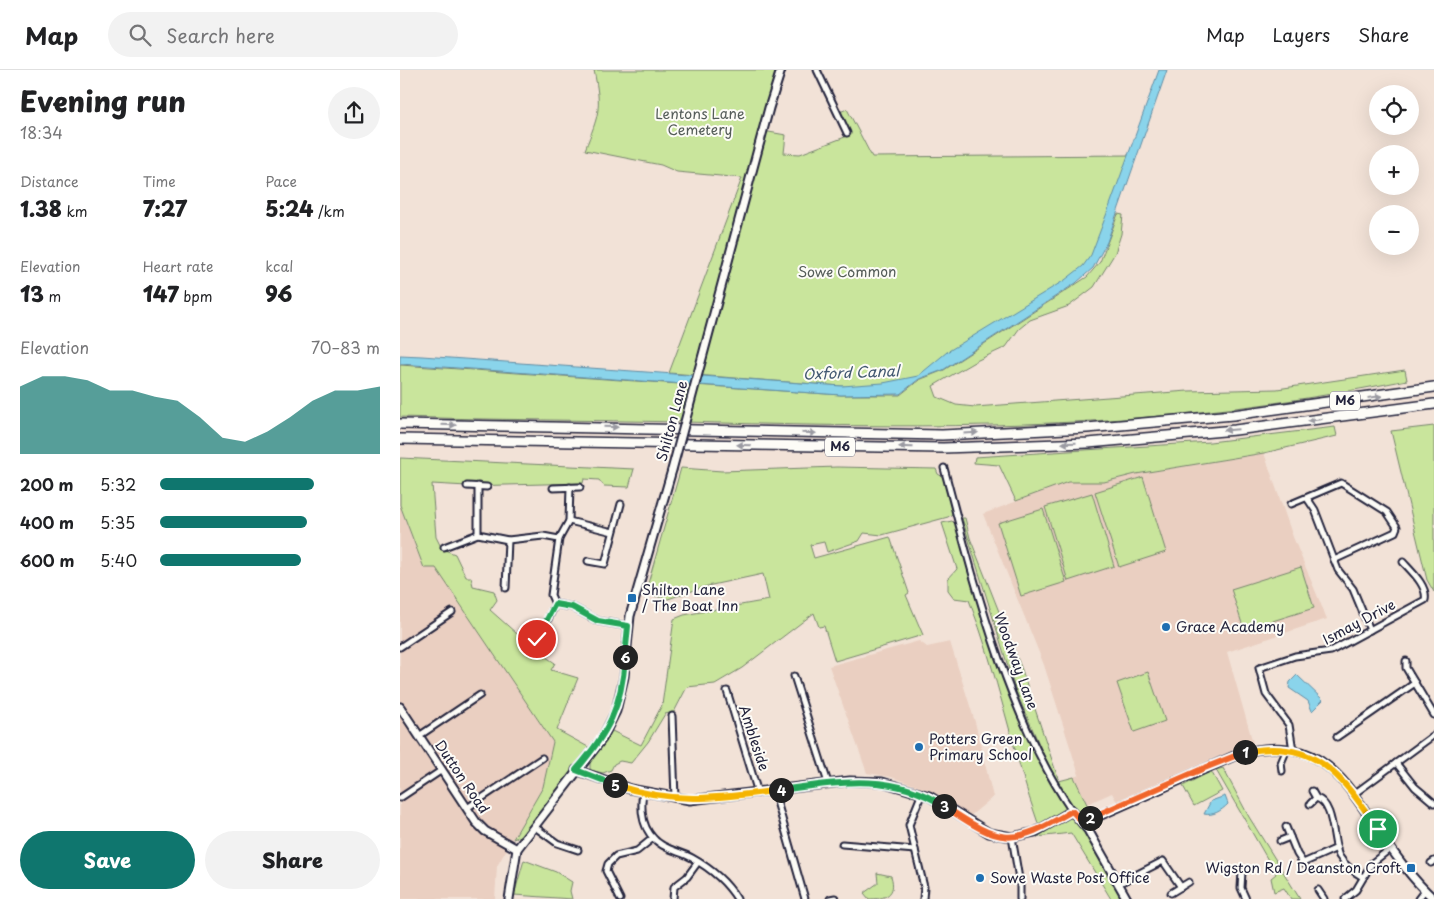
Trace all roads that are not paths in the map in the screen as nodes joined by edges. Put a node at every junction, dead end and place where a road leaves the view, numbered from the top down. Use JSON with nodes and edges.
{"nodes":[{"id":1,"x":781,"y":70,"type":"edge"},
{"id":2,"x":817,"y":70,"type":"edge"},
{"id":3,"x":847,"y":133,"type":"dead end"},
{"id":4,"x":1434,"y":387,"type":"edge"},
{"id":5,"x":1434,"y":403,"type":"edge"},
{"id":6,"x":400,"y":424,"type":"edge"},
{"id":7,"x":400,"y":439,"type":"edge"},
{"id":8,"x":944,"y":468,"type":"dead end"},
{"id":9,"x":467,"y":486,"type":"dead end"},
{"id":10,"x":478,"y":486,"type":"junction"},
{"id":11,"x":487,"y":487,"type":"dead end"},
{"id":12,"x":570,"y":487,"type":"junction"},
{"id":13,"x":580,"y":487,"type":"dead end"},
{"id":14,"x":553,"y":488,"type":"dead end"},
{"id":15,"x":1307,"y":498,"type":"junction"},
{"id":16,"x":621,"y":504,"type":"dead end"},
{"id":17,"x":1291,"y":504,"type":"dead end"},
{"id":18,"x":569,"y":521,"type":"junction"},
{"id":19,"x":613,"y":532,"type":"junction"},
{"id":20,"x":478,"y":534,"type":"junction"},
{"id":21,"x":559,"y":539,"type":"junction"},
{"id":22,"x":508,"y":540,"type":"junction"},
{"id":23,"x":444,"y":547,"type":"dead end"},
{"id":24,"x":1334,"y":560,"type":"junction"},
{"id":25,"x":588,"y":561,"type":"dead end"},
{"id":26,"x":1403,"y":562,"type":"dead end"},
{"id":27,"x":506,"y":588,"type":"dead end"},
{"id":28,"x":555,"y":604,"type":"junction"},
{"id":29,"x":452,"y":612,"type":"dead end"},
{"id":30,"x":628,"y":626,"type":"junction"},
{"id":31,"x":1370,"y":630,"type":"junction"},
{"id":32,"x":545,"y":646,"type":"dead end"},
{"id":33,"x":400,"y":647,"type":"edge"},
{"id":34,"x":1398,"y":665,"type":"dead end"},
{"id":35,"x":794,"y":676,"type":"dead end"},
{"id":36,"x":1415,"y":683,"type":"junction"},
{"id":37,"x":727,"y":692,"type":"dead end"},
{"id":38,"x":480,"y":695,"type":"dead end"},
{"id":39,"x":400,"y":707,"type":"edge"},
{"id":40,"x":1434,"y":715,"type":"edge"},
{"id":41,"x":672,"y":716,"type":"dead end"},
{"id":42,"x":1434,"y":735,"type":"edge"},
{"id":43,"x":419,"y":736,"type":"junction"},
{"id":44,"x":1337,"y":737,"type":"dead end"},
{"id":45,"x":1290,"y":750,"type":"junction"},
{"id":46,"x":542,"y":758,"type":"dead end"},
{"id":47,"x":1396,"y":764,"type":"junction"},
{"id":48,"x":442,"y":770,"type":"junction"},
{"id":49,"x":576,"y":770,"type":"junction"},
{"id":50,"x":1282,"y":771,"type":"dead end"},
{"id":51,"x":828,"y":783,"type":"junction"},
{"id":52,"x":774,"y":791,"type":"junction"},
{"id":53,"x":1312,"y":791,"type":"dead end"},
{"id":54,"x":642,"y":792,"type":"junction"},
{"id":55,"x":758,"y":792,"type":"junction"},
{"id":56,"x":922,"y":793,"type":"junction"},
{"id":57,"x":1354,"y":794,"type":"junction"},
{"id":58,"x":400,"y":798,"type":"edge"},
{"id":59,"x":1316,"y":798,"type":"junction"},
{"id":60,"x":675,"y":799,"type":"junction"},
{"id":61,"x":1434,"y":803,"type":"edge"},
{"id":62,"x":1310,"y":804,"type":"dead end"},
{"id":63,"x":467,"y":808,"type":"junction"},
{"id":64,"x":1072,"y":811,"type":"junction"},
{"id":65,"x":1083,"y":823,"type":"junction"},
{"id":66,"x":535,"y":827,"type":"junction"},
{"id":67,"x":1286,"y":827,"type":"dead end"},
{"id":68,"x":1012,"y":837,"type":"junction"},
{"id":69,"x":1290,"y":837,"type":"junction"},
{"id":70,"x":653,"y":838,"type":"junction"},
{"id":71,"x":1280,"y":841,"type":"dead end"},
{"id":72,"x":842,"y":844,"type":"dead end"},
{"id":73,"x":1336,"y":848,"type":"junction"},
{"id":74,"x":1391,"y":848,"type":"junction"},
{"id":75,"x":517,"y":849,"type":"junction"},
{"id":76,"x":578,"y":850,"type":"dead end"},
{"id":77,"x":914,"y":850,"type":"junction"},
{"id":78,"x":698,"y":862,"type":"junction"},
{"id":79,"x":1303,"y":863,"type":"junction"},
{"id":80,"x":1298,"y":869,"type":"dead end"},
{"id":81,"x":1242,"y":872,"type":"dead end"},
{"id":82,"x":1363,"y":877,"type":"junction"},
{"id":83,"x":1189,"y":882,"type":"dead end"},
{"id":84,"x":1118,"y":884,"type":"junction"},
{"id":85,"x":1181,"y":887,"type":"junction"},
{"id":86,"x":1318,"y":890,"type":"dead end"},
{"id":87,"x":1424,"y":890,"type":"junction"},
{"id":88,"x":1171,"y":892,"type":"dead end"},
{"id":89,"x":509,"y":899,"type":"edge"},
{"id":90,"x":620,"y":899,"type":"edge"},
{"id":91,"x":673,"y":899,"type":"edge"},
{"id":92,"x":737,"y":899,"type":"edge"},
{"id":93,"x":805,"y":899,"type":"edge"},
{"id":94,"x":923,"y":899,"type":"edge"},
{"id":95,"x":1020,"y":899,"type":"edge"},
{"id":96,"x":1128,"y":899,"type":"edge"},
{"id":97,"x":1246,"y":899,"type":"edge"},
{"id":98,"x":1324,"y":899,"type":"edge"},
{"id":99,"x":1345,"y":899,"type":"edge"},
{"id":100,"x":1418,"y":899,"type":"edge"},
{"id":101,"x":1434,"y":899,"type":"edge"}],
"edges":[{"from":1,"to":30,"type":"street","name":"Shilton Lane","bridge":true},
{"from":2,"to":3,"type":"street"},
{"from":6,"to":4,"type":"highway","number":"M6","one_way":true},
{"from":5,"to":7,"type":"highway","number":"M6","one_way":true},
{"from":8,"to":64,"type":"street","name":"Woodway Lane"},
{"from":9,"to":10,"type":"street"},
{"from":10,"to":11,"type":"street"},
{"from":10,"to":20,"type":"street"},
{"from":12,"to":13,"type":"street"},
{"from":12,"to":14,"type":"street"},
{"from":12,"to":18,"type":"street"},
{"from":15,"to":17,"type":"street"},
{"from":15,"to":24,"type":"street"},
{"from":15,"to":24,"type":"street"},
{"from":16,"to":19,"type":"street"},
{"from":18,"to":19,"type":"street"},
{"from":18,"to":21,"type":"street"},
{"from":19,"to":25,"type":"street"},
{"from":20,"to":22,"type":"street"},
{"from":20,"to":23,"type":"street"},
{"from":21,"to":22,"type":"street"},
{"from":21,"to":28,"type":"street"},
{"from":22,"to":27,"type":"street"},
{"from":24,"to":31,"type":"street"},
{"from":26,"to":31,"type":"street","name":"Ismay Drive"},
{"from":28,"to":30,"type":"street"},
{"from":28,"to":32,"type":"street"},
{"from":29,"to":33,"type":"street"},
{"from":30,"to":49,"type":"street","name":"Shilton Lane"},
{"from":31,"to":45,"type":"street","name":"Ismay Drive"},
{"from":34,"to":36,"type":"street"},
{"from":35,"to":51,"type":"street"},
{"from":36,"to":40,"type":"street"},
{"from":36,"to":44,"type":"street"},
{"from":37,"to":55,"type":"street","name":"Ambleside"},
{"from":38,"to":43,"type":"street"},
{"from":39,"to":43,"type":"street","name":"Dutton Road"},
{"from":41,"to":60,"type":"street"},
{"from":42,"to":47,"type":"street"},
{"from":43,"to":48,"type":"street","name":"Dutton Road"},
{"from":45,"to":50,"type":"street"},
{"from":45,"to":57,"type":"street"},
{"from":45,"to":65,"type":"street"},
{"from":46,"to":63,"type":"street"},
{"from":47,"to":57,"type":"street"},
{"from":47,"to":61,"type":"street"},
{"from":48,"to":58,"type":"street"},
{"from":48,"to":63,"type":"street","name":"Dutton Road"},
{"from":49,"to":54,"type":"street"},
{"from":49,"to":66,"type":"street","name":"Shilton Lane"},
{"from":51,"to":52,"type":"street"},
{"from":51,"to":56,"type":"street"},
{"from":52,"to":55,"type":"street"},
{"from":52,"to":93,"type":"street"},
{"from":53,"to":59,"type":"street"},
{"from":54,"to":60,"type":"street"},
{"from":54,"to":70,"type":"street"},
{"from":55,"to":60,"type":"street"},
{"from":56,"to":68,"type":"street"},
{"from":56,"to":77,"type":"street"},
{"from":57,"to":74,"type":"street"},
{"from":59,"to":62,"type":"street"},
{"from":59,"to":73,"type":"street"},
{"from":63,"to":75,"type":"street","name":"Dutton Road"},
{"from":64,"to":65,"type":"street","name":"Woodway Lane"},
{"from":64,"to":68,"type":"street"},
{"from":65,"to":84,"type":"street","name":"Woodway Lane"},
{"from":66,"to":75,"type":"street","name":"Shilton Lane"},
{"from":66,"to":76,"type":"street"},
{"from":67,"to":69,"type":"street"},
{"from":68,"to":95,"type":"street"},
{"from":69,"to":71,"type":"street"},
{"from":69,"to":79,"type":"street"},
{"from":70,"to":78,"type":"street"},
{"from":70,"to":90,"type":"street"},
{"from":72,"to":77,"type":"street"},
{"from":73,"to":79,"type":"street"},
{"from":73,"to":82,"type":"street"},
{"from":74,"to":82,"type":"street"},
{"from":74,"to":87,"type":"street"},
{"from":75,"to":89,"type":"street"},
{"from":77,"to":94,"type":"street"},
{"from":78,"to":91,"type":"street"},
{"from":78,"to":92,"type":"street"},
{"from":79,"to":80,"type":"street"},
{"from":81,"to":97,"type":"street"},
{"from":82,"to":99,"type":"street"},
{"from":83,"to":85,"type":"street"},
{"from":84,"to":85,"type":"street"},
{"from":84,"to":96,"type":"street","name":"Woodway Lane"},
{"from":85,"to":88,"type":"street"},
{"from":86,"to":98,"type":"street"},
{"from":87,"to":100,"type":"street"},
{"from":87,"to":101,"type":"street"}]}
